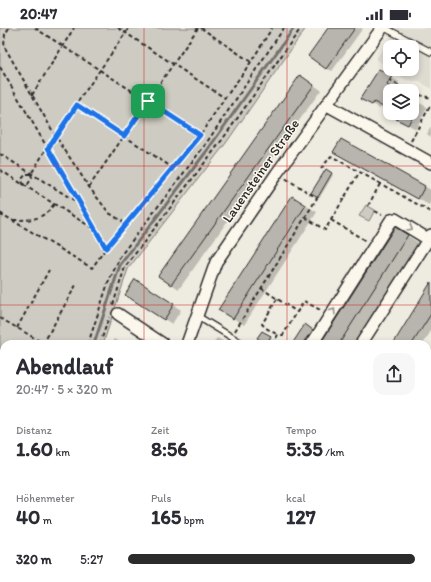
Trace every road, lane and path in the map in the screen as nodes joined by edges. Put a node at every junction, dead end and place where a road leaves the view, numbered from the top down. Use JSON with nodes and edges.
{"nodes":[{"id":1,"x":9,"y":28,"type":"edge"},
{"id":2,"x":35,"y":28,"type":"edge"},
{"id":3,"x":74,"y":28,"type":"edge"},
{"id":4,"x":118,"y":28,"type":"edge"},
{"id":5,"x":129,"y":28,"type":"edge"},
{"id":6,"x":199,"y":28,"type":"edge"},
{"id":7,"x":272,"y":28,"type":"edge"},
{"id":8,"x":284,"y":28,"type":"edge"},
{"id":9,"x":301,"y":28,"type":"edge"},
{"id":10,"x":384,"y":28,"type":"edge"},
{"id":11,"x":126,"y":33,"type":"junction"},
{"id":12,"x":63,"y":46,"type":"junction"},
{"id":13,"x":431,"y":52,"type":"edge"},
{"id":14,"x":251,"y":62,"type":"junction"},
{"id":15,"x":173,"y":64,"type":"junction"},
{"id":16,"x":0,"y":67,"type":"edge"},
{"id":17,"x":100,"y":70,"type":"junction"},
{"id":18,"x":389,"y":80,"type":"dead end"},
{"id":19,"x":396,"y":84,"type":"edge"},
{"id":20,"x":32,"y":95,"type":"junction"},
{"id":21,"x":419,"y":95,"type":"edge"},
{"id":22,"x":225,"y":98,"type":"junction"},
{"id":23,"x":431,"y":98,"type":"edge"},
{"id":24,"x":148,"y":101,"type":"junction"},
{"id":25,"x":431,"y":104,"type":"edge"},
{"id":26,"x":77,"y":105,"type":"junction"},
{"id":27,"x":327,"y":105,"type":"junction"},
{"id":28,"x":416,"y":133,"type":"dead end"},
{"id":29,"x":55,"y":135,"type":"junction"},
{"id":30,"x":200,"y":135,"type":"junction"},
{"id":31,"x":124,"y":136,"type":"junction"},
{"id":32,"x":48,"y":148,"type":"junction"},
{"id":33,"x":0,"y":154,"type":"edge"},
{"id":34,"x":431,"y":163,"type":"edge"},
{"id":35,"x":173,"y":168,"type":"junction"},
{"id":36,"x":321,"y":169,"type":"dead end"},
{"id":37,"x":0,"y":170,"type":"edge"},
{"id":38,"x":360,"y":172,"type":"junction"},
{"id":39,"x":277,"y":173,"type":"junction"},
{"id":40,"x":31,"y":174,"type":"junction"},
{"id":41,"x":23,"y":184,"type":"junction"},
{"id":42,"x":380,"y":184,"type":"junction"},
{"id":43,"x":89,"y":187,"type":"junction"},
{"id":44,"x":54,"y":204,"type":"junction"},
{"id":45,"x":81,"y":205,"type":"junction"},
{"id":46,"x":368,"y":206,"type":"dead end"},
{"id":47,"x":431,"y":212,"type":"edge"},
{"id":48,"x":0,"y":214,"type":"edge"},
{"id":49,"x":305,"y":217,"type":"junction"},
{"id":50,"x":13,"y":220,"type":"junction"},
{"id":51,"x":331,"y":220,"type":"junction"},
{"id":52,"x":127,"y":224,"type":"junction"},
{"id":53,"x":95,"y":230,"type":"junction"},
{"id":54,"x":430,"y":237,"type":"edge"},
{"id":55,"x":374,"y":247,"type":"junction"},
{"id":56,"x":106,"y":248,"type":"junction"},
{"id":57,"x":49,"y":270,"type":"dead end"},
{"id":58,"x":76,"y":285,"type":"dead end"},
{"id":59,"x":261,"y":288,"type":"junction"},
{"id":60,"x":277,"y":299,"type":"junction"},
{"id":61,"x":297,"y":312,"type":"junction"},
{"id":62,"x":113,"y":313,"type":"junction"},
{"id":63,"x":197,"y":316,"type":"junction"},
{"id":64,"x":330,"y":316,"type":"junction"},
{"id":65,"x":0,"y":318,"type":"edge"},
{"id":66,"x":17,"y":328,"type":"junction"},
{"id":67,"x":278,"y":335,"type":"junction"},
{"id":68,"x":231,"y":337,"type":"junction"},
{"id":69,"x":37,"y":340,"type":"edge"},
{"id":70,"x":46,"y":340,"type":"edge"},
{"id":71,"x":89,"y":340,"type":"edge"},
{"id":72,"x":102,"y":340,"type":"edge"},
{"id":73,"x":157,"y":340,"type":"edge"},
{"id":74,"x":188,"y":340,"type":"edge"},
{"id":75,"x":236,"y":340,"type":"edge"},
{"id":76,"x":275,"y":340,"type":"edge"},
{"id":77,"x":315,"y":340,"type":"edge"},
{"id":78,"x":364,"y":340,"type":"edge"}],
"edges":[{"from":1,"to":20,"type":"path"},
{"from":2,"to":12,"type":"path"},
{"from":3,"to":12,"type":"path"},
{"from":4,"to":11,"type":"path"},
{"from":5,"to":11,"type":"path"},
{"from":6,"to":14,"type":"path"},
{"from":6,"to":15,"type":"path"},
{"from":7,"to":14,"type":"path"},
{"from":8,"to":71,"type":"path"},
{"from":9,"to":62,"type":"path"},
{"from":10,"to":13,"type":"lane"},
{"from":10,"to":27,"type":"street","name":"Lauensteiner Straße"},
{"from":11,"to":15,"type":"path"},
{"from":11,"to":17,"type":"path"},
{"from":12,"to":17,"type":"path"},
{"from":12,"to":20,"type":"path"},
{"from":14,"to":22,"type":"path"},
{"from":15,"to":22,"type":"path"},
{"from":15,"to":24,"type":"path"},
{"from":16,"to":32,"type":"path"},
{"from":17,"to":24,"type":"path"},
{"from":17,"to":26,"type":"path"},
{"from":18,"to":19,"type":"path"},
{"from":20,"to":29,"type":"path"},
{"from":21,"to":23,"type":"path"},
{"from":22,"to":30,"type":"path"},
{"from":24,"to":30,"type":"path"},
{"from":24,"to":31,"type":"path"},
{"from":25,"to":28,"type":"path"},
{"from":26,"to":29,"type":"path"},
{"from":26,"to":31,"type":"path"},
{"from":27,"to":34,"type":"street"},
{"from":27,"to":39,"type":"street","name":"Lauensteiner Straße"},
{"from":29,"to":32,"type":"path"},
{"from":29,"to":43,"type":"path"},
{"from":30,"to":35,"type":"path"},
{"from":31,"to":35,"type":"path"},
{"from":31,"to":43,"type":"path"},
{"from":32,"to":40,"type":"path"},
{"from":32,"to":45,"type":"path"},
{"from":33,"to":40,"type":"path"},
{"from":35,"to":52,"type":"path"},
{"from":36,"to":38,"type":"path"},
{"from":37,"to":41,"type":"path"},
{"from":38,"to":42,"type":"path"},
{"from":38,"to":51,"type":"path"},
{"from":39,"to":49,"type":"path"},
{"from":39,"to":63,"type":"street","name":"Lauensteiner Straße"},
{"from":40,"to":41,"type":"path"},
{"from":40,"to":41,"type":"path"},
{"from":40,"to":45,"type":"path"},
{"from":41,"to":44,"type":"path"},
{"from":42,"to":46,"type":"path"},
{"from":42,"to":47,"type":"path"},
{"from":43,"to":52,"type":"path"},
{"from":44,"to":50,"type":"path"},
{"from":44,"to":53,"type":"path"},
{"from":45,"to":53,"type":"path"},
{"from":48,"to":50,"type":"path"},
{"from":49,"to":51,"type":"path"},
{"from":49,"to":59,"type":"path"},
{"from":50,"to":56,"type":"path"},
{"from":51,"to":55,"type":"path"},
{"from":52,"to":56,"type":"path"},
{"from":53,"to":56,"type":"path"},
{"from":55,"to":54,"type":"street","one_way":true},
{"from":54,"to":78,"type":"street"},
{"from":64,"to":55,"type":"street","one_way":true},
{"from":57,"to":66,"type":"path"},
{"from":58,"to":70,"type":"path"},
{"from":59,"to":60,"type":"path"},
{"from":59,"to":68,"type":"path"},
{"from":60,"to":61,"type":"path"},
{"from":60,"to":67,"type":"path"},
{"from":61,"to":64,"type":"path"},
{"from":61,"to":67,"type":"path"},
{"from":62,"to":72,"type":"path"},
{"from":62,"to":73,"type":"street"},
{"from":63,"to":68,"type":"lane"},
{"from":63,"to":74,"type":"street","name":"Lauensteiner Straße"},
{"from":64,"to":77,"type":"street"},
{"from":65,"to":66,"type":"path"},
{"from":66,"to":69,"type":"path"},
{"from":67,"to":76,"type":"path"},
{"from":68,"to":75,"type":"lane"}]}
